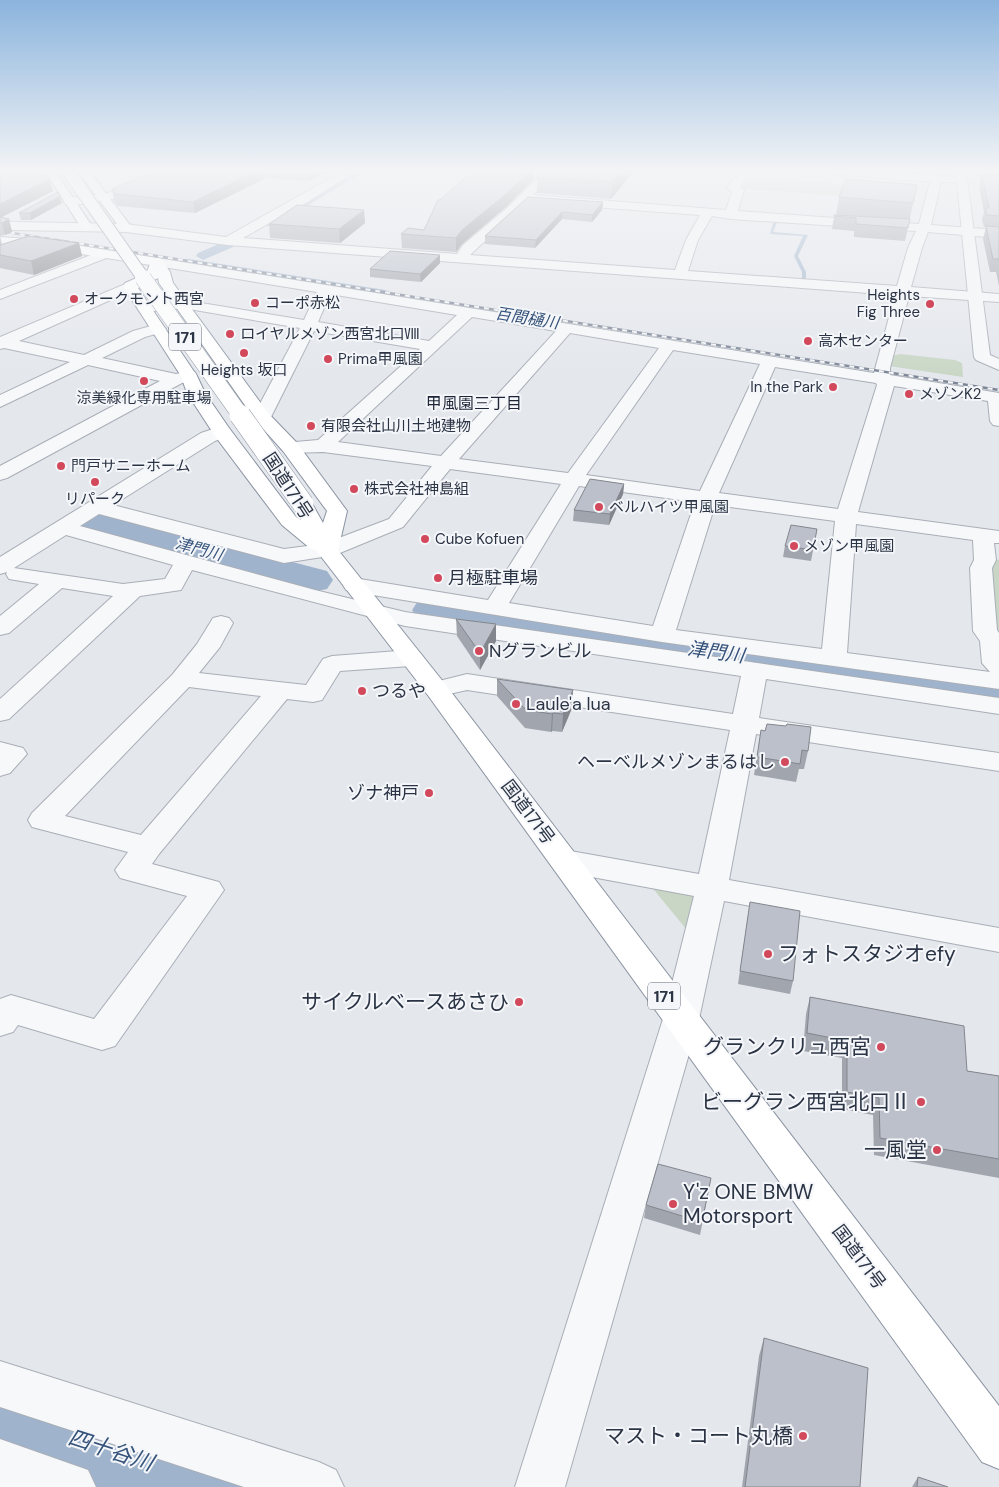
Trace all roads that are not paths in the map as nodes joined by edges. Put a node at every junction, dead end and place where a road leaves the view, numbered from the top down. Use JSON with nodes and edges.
{"nodes":[{"id":1,"x":103,"y":240,"type":"edge"},
{"id":2,"x":223,"y":240,"type":"edge"},
{"id":3,"x":477,"y":240,"type":"edge"},
{"id":4,"x":692,"y":240,"type":"edge"},
{"id":5,"x":919,"y":240,"type":"edge"},
{"id":6,"x":969,"y":240,"type":"edge"},
{"id":7,"x":0,"y":241,"type":"edge"},
{"id":8,"x":228,"y":241,"type":"joint"},
{"id":9,"x":31,"y":243,"type":"junction"},
{"id":10,"x":0,"y":254,"type":"edge"},
{"id":11,"x":104,"y":254,"type":"junction"},
{"id":12,"x":460,"y":259,"type":"junction"},
{"id":13,"x":157,"y":262,"type":"junction"},
{"id":14,"x":680,"y":275,"type":"junction"},
{"id":15,"x":166,"y":283,"type":"junction"},
{"id":16,"x":138,"y":284,"type":"junction"},
{"id":17,"x":326,"y":288,"type":"junction"},
{"id":18,"x":903,"y":291,"type":"junction"},
{"id":19,"x":0,"y":295,"type":"edge"},
{"id":20,"x":975,"y":296,"type":"junction"},
{"id":21,"x":999,"y":298,"type":"edge"},
{"id":22,"x":183,"y":304,"type":"junction"},
{"id":23,"x":145,"y":308,"type":"junction"},
{"id":24,"x":468,"y":313,"type":"junction"},
{"id":25,"x":309,"y":325,"type":"junction"},
{"id":26,"x":158,"y":329,"type":"junction"},
{"id":27,"x":566,"y":329,"type":"junction"},
{"id":28,"x":1,"y":343,"type":"edge"},
{"id":29,"x":669,"y":345,"type":"junction"},
{"id":30,"x":432,"y":346,"type":"junction"},
{"id":31,"x":86,"y":361,"type":"junction"},
{"id":32,"x":769,"y":362,"type":"junction"},
{"id":33,"x":999,"y":365,"type":"edge"},
{"id":34,"x":182,"y":378,"type":"junction"},
{"id":35,"x":882,"y":379,"type":"junction"},
{"id":36,"x":998,"y":397,"type":"edge"},
{"id":37,"x":0,"y":402,"type":"edge"},
{"id":38,"x":262,"y":417,"type":"junction"},
{"id":39,"x":999,"y":421,"type":"edge"},
{"id":40,"x":222,"y":432,"type":"junction"},
{"id":41,"x":323,"y":446,"type":"junction"},
{"id":42,"x":290,"y":447,"type":"junction"},
{"id":43,"x":444,"y":463,"type":"junction"},
{"id":44,"x":0,"y":474,"type":"edge"},
{"id":45,"x":574,"y":479,"type":"junction"},
{"id":46,"x":707,"y":498,"type":"junction"},
{"id":47,"x":846,"y":516,"type":"junction"},
{"id":48,"x":80,"y":517,"type":"junction"},
{"id":49,"x":991,"y":536,"type":"edge"},
{"id":50,"x":327,"y":550,"type":"junction"},
{"id":51,"x":186,"y":561,"type":"junction"},
{"id":52,"x":4,"y":575,"type":"edge"},
{"id":53,"x":57,"y":581,"type":"junction"},
{"id":54,"x":354,"y":585,"type":"junction"},
{"id":55,"x":133,"y":590,"type":"junction"},
{"id":56,"x":494,"y":609,"type":"junction"},
{"id":57,"x":377,"y":613,"type":"junction"},
{"id":58,"x":221,"y":623,"type":"dead end"},
{"id":59,"x":0,"y":628,"type":"edge"},
{"id":60,"x":662,"y":635,"type":"junction"},
{"id":61,"x":834,"y":657,"type":"junction"},
{"id":62,"x":411,"y":658,"type":"junction"},
{"id":63,"x":999,"y":666,"type":"edge"},
{"id":64,"x":755,"y":670,"type":"junction"},
{"id":65,"x":183,"y":679,"type":"junction"},
{"id":66,"x":999,"y":681,"type":"edge"},
{"id":67,"x":436,"y":689,"type":"junction"},
{"id":68,"x":281,"y":690,"type":"junction"},
{"id":69,"x":999,"y":706,"type":"edge"},
{"id":70,"x":0,"y":714,"type":"edge"},
{"id":71,"x":745,"y":724,"type":"junction"},
{"id":72,"x":0,"y":751,"type":"edge"},
{"id":73,"x":999,"y":762,"type":"edge"},
{"id":74,"x":0,"y":767,"type":"edge"},
{"id":75,"x":148,"y":846,"type":"junction"},
{"id":76,"x":565,"y":861,"type":"junction"},
{"id":77,"x":712,"y":886,"type":"junction"},
{"id":78,"x":999,"y":940,"type":"edge"},
{"id":79,"x":681,"y":1019,"type":"junction"},
{"id":80,"x":0,"y":1022,"type":"edge"},
{"id":81,"x":0,"y":1384,"type":"edge"},
{"id":82,"x":999,"y":1445,"type":"edge"},
{"id":83,"x":0,"y":1463,"type":"edge"},
{"id":84,"x":72,"y":1487,"type":"edge"},
{"id":85,"x":319,"y":1487,"type":"edge"},
{"id":86,"x":540,"y":1487,"type":"edge"}],
"edges":[{"from":1,"to":50,"type":"main road","name":"国道171号","number":"171","bridge":true},
{"from":2,"to":8,"type":"street"},
{"from":3,"to":12,"type":"street"},
{"from":4,"to":14,"type":"street"},
{"from":5,"to":18,"type":"street"},
{"from":6,"to":20,"type":"street"},
{"from":7,"to":9,"type":"main road"},
{"from":8,"to":12,"type":"street"},
{"from":9,"to":10,"type":"street"},
{"from":9,"to":11,"type":"main road"},
{"from":11,"to":13,"type":"main road"},
{"from":11,"to":19,"type":"street"},
{"from":12,"to":14,"type":"street"},
{"from":13,"to":15,"type":"main road","number":"171"},
{"from":13,"to":16,"type":"main road"},
{"from":13,"to":17,"type":"street"},
{"from":14,"to":18,"type":"street"},
{"from":15,"to":16,"type":"main road"},
{"from":15,"to":22,"type":"main road","number":"171"},
{"from":16,"to":23,"type":"main road","number":"171"},
{"from":16,"to":28,"type":"street"},
{"from":17,"to":24,"type":"street"},
{"from":17,"to":25,"type":"street"},
{"from":18,"to":20,"type":"street"},
{"from":18,"to":35,"type":"street"},
{"from":20,"to":21,"type":"street"},
{"from":20,"to":33,"type":"street"},
{"from":22,"to":23,"type":"street"},
{"from":22,"to":25,"type":"street"},
{"from":22,"to":38,"type":"main road","number":"171"},
{"from":23,"to":26,"type":"main road","number":"171"},
{"from":24,"to":27,"type":"street"},
{"from":24,"to":30,"type":"street"},
{"from":25,"to":30,"type":"street"},
{"from":25,"to":38,"type":"street"},
{"from":26,"to":31,"type":"street"},
{"from":26,"to":34,"type":"main road","number":"171"},
{"from":27,"to":29,"type":"street"},
{"from":27,"to":43,"type":"street"},
{"from":28,"to":31,"type":"street"},
{"from":29,"to":32,"type":"street"},
{"from":29,"to":45,"type":"street"},
{"from":30,"to":41,"type":"street"},
{"from":31,"to":34,"type":"street"},
{"from":31,"to":37,"type":"street"},
{"from":32,"to":35,"type":"street"},
{"from":32,"to":46,"type":"street"},
{"from":34,"to":40,"type":"main road","number":"171"},
{"from":34,"to":44,"type":"street"},
{"from":35,"to":36,"type":"street"},
{"from":35,"to":47,"type":"street"},
{"from":36,"to":39,"type":"street"},
{"from":38,"to":42,"type":"main road","number":"171"},
{"from":40,"to":48,"type":"street"},
{"from":40,"to":50,"type":"main road","number":"171"},
{"from":41,"to":42,"type":"street"},
{"from":41,"to":43,"type":"street"},
{"from":42,"to":50,"type":"main road","number":"171"},
{"from":43,"to":45,"type":"street"},
{"from":43,"to":50,"type":"street"},
{"from":45,"to":46,"type":"street"},
{"from":45,"to":56,"type":"street"},
{"from":46,"to":47,"type":"street"},
{"from":46,"to":60,"type":"street"},
{"from":47,"to":49,"type":"street"},
{"from":47,"to":61,"type":"street"},
{"from":48,"to":50,"type":"street"},
{"from":48,"to":51,"type":"street"},
{"from":48,"to":52,"type":"street"},
{"from":49,"to":63,"type":"street"},
{"from":50,"to":54,"type":"main road","name":"国道171号","number":"171"},
{"from":51,"to":55,"type":"street"},
{"from":51,"to":57,"type":"street"},
{"from":52,"to":53,"type":"street"},
{"from":53,"to":55,"type":"street"},
{"from":53,"to":59,"type":"street"},
{"from":54,"to":56,"type":"street"},
{"from":54,"to":57,"type":"main road","name":"国道171号","number":"171"},
{"from":55,"to":70,"type":"street"},
{"from":56,"to":60,"type":"street"},
{"from":57,"to":62,"type":"main road","name":"国道171号","number":"171"},
{"from":57,"to":64,"type":"street"},
{"from":58,"to":65,"type":"street"},
{"from":60,"to":61,"type":"street"},
{"from":61,"to":66,"type":"street"},
{"from":62,"to":67,"type":"main road","name":"国道171号","number":"171"},
{"from":62,"to":68,"type":"street"},
{"from":64,"to":69,"type":"street"},
{"from":64,"to":71,"type":"street"},
{"from":65,"to":68,"type":"street"},
{"from":65,"to":75,"type":"street"},
{"from":67,"to":71,"type":"street"},
{"from":67,"to":76,"type":"main road","name":"国道171号","number":"171"},
{"from":68,"to":75,"type":"street"},
{"from":71,"to":73,"type":"street"},
{"from":71,"to":77,"type":"street"},
{"from":72,"to":74,"type":"street"},
{"from":75,"to":80,"type":"street"},
{"from":76,"to":77,"type":"street"},
{"from":76,"to":79,"type":"main road","name":"国道171号","number":"171"},
{"from":77,"to":78,"type":"street"},
{"from":77,"to":79,"type":"street"},
{"from":79,"to":82,"type":"main road","name":"国道171号","number":"171"},
{"from":79,"to":86,"type":"street"},
{"from":81,"to":85,"type":"street"},
{"from":83,"to":84,"type":"street"}]}
